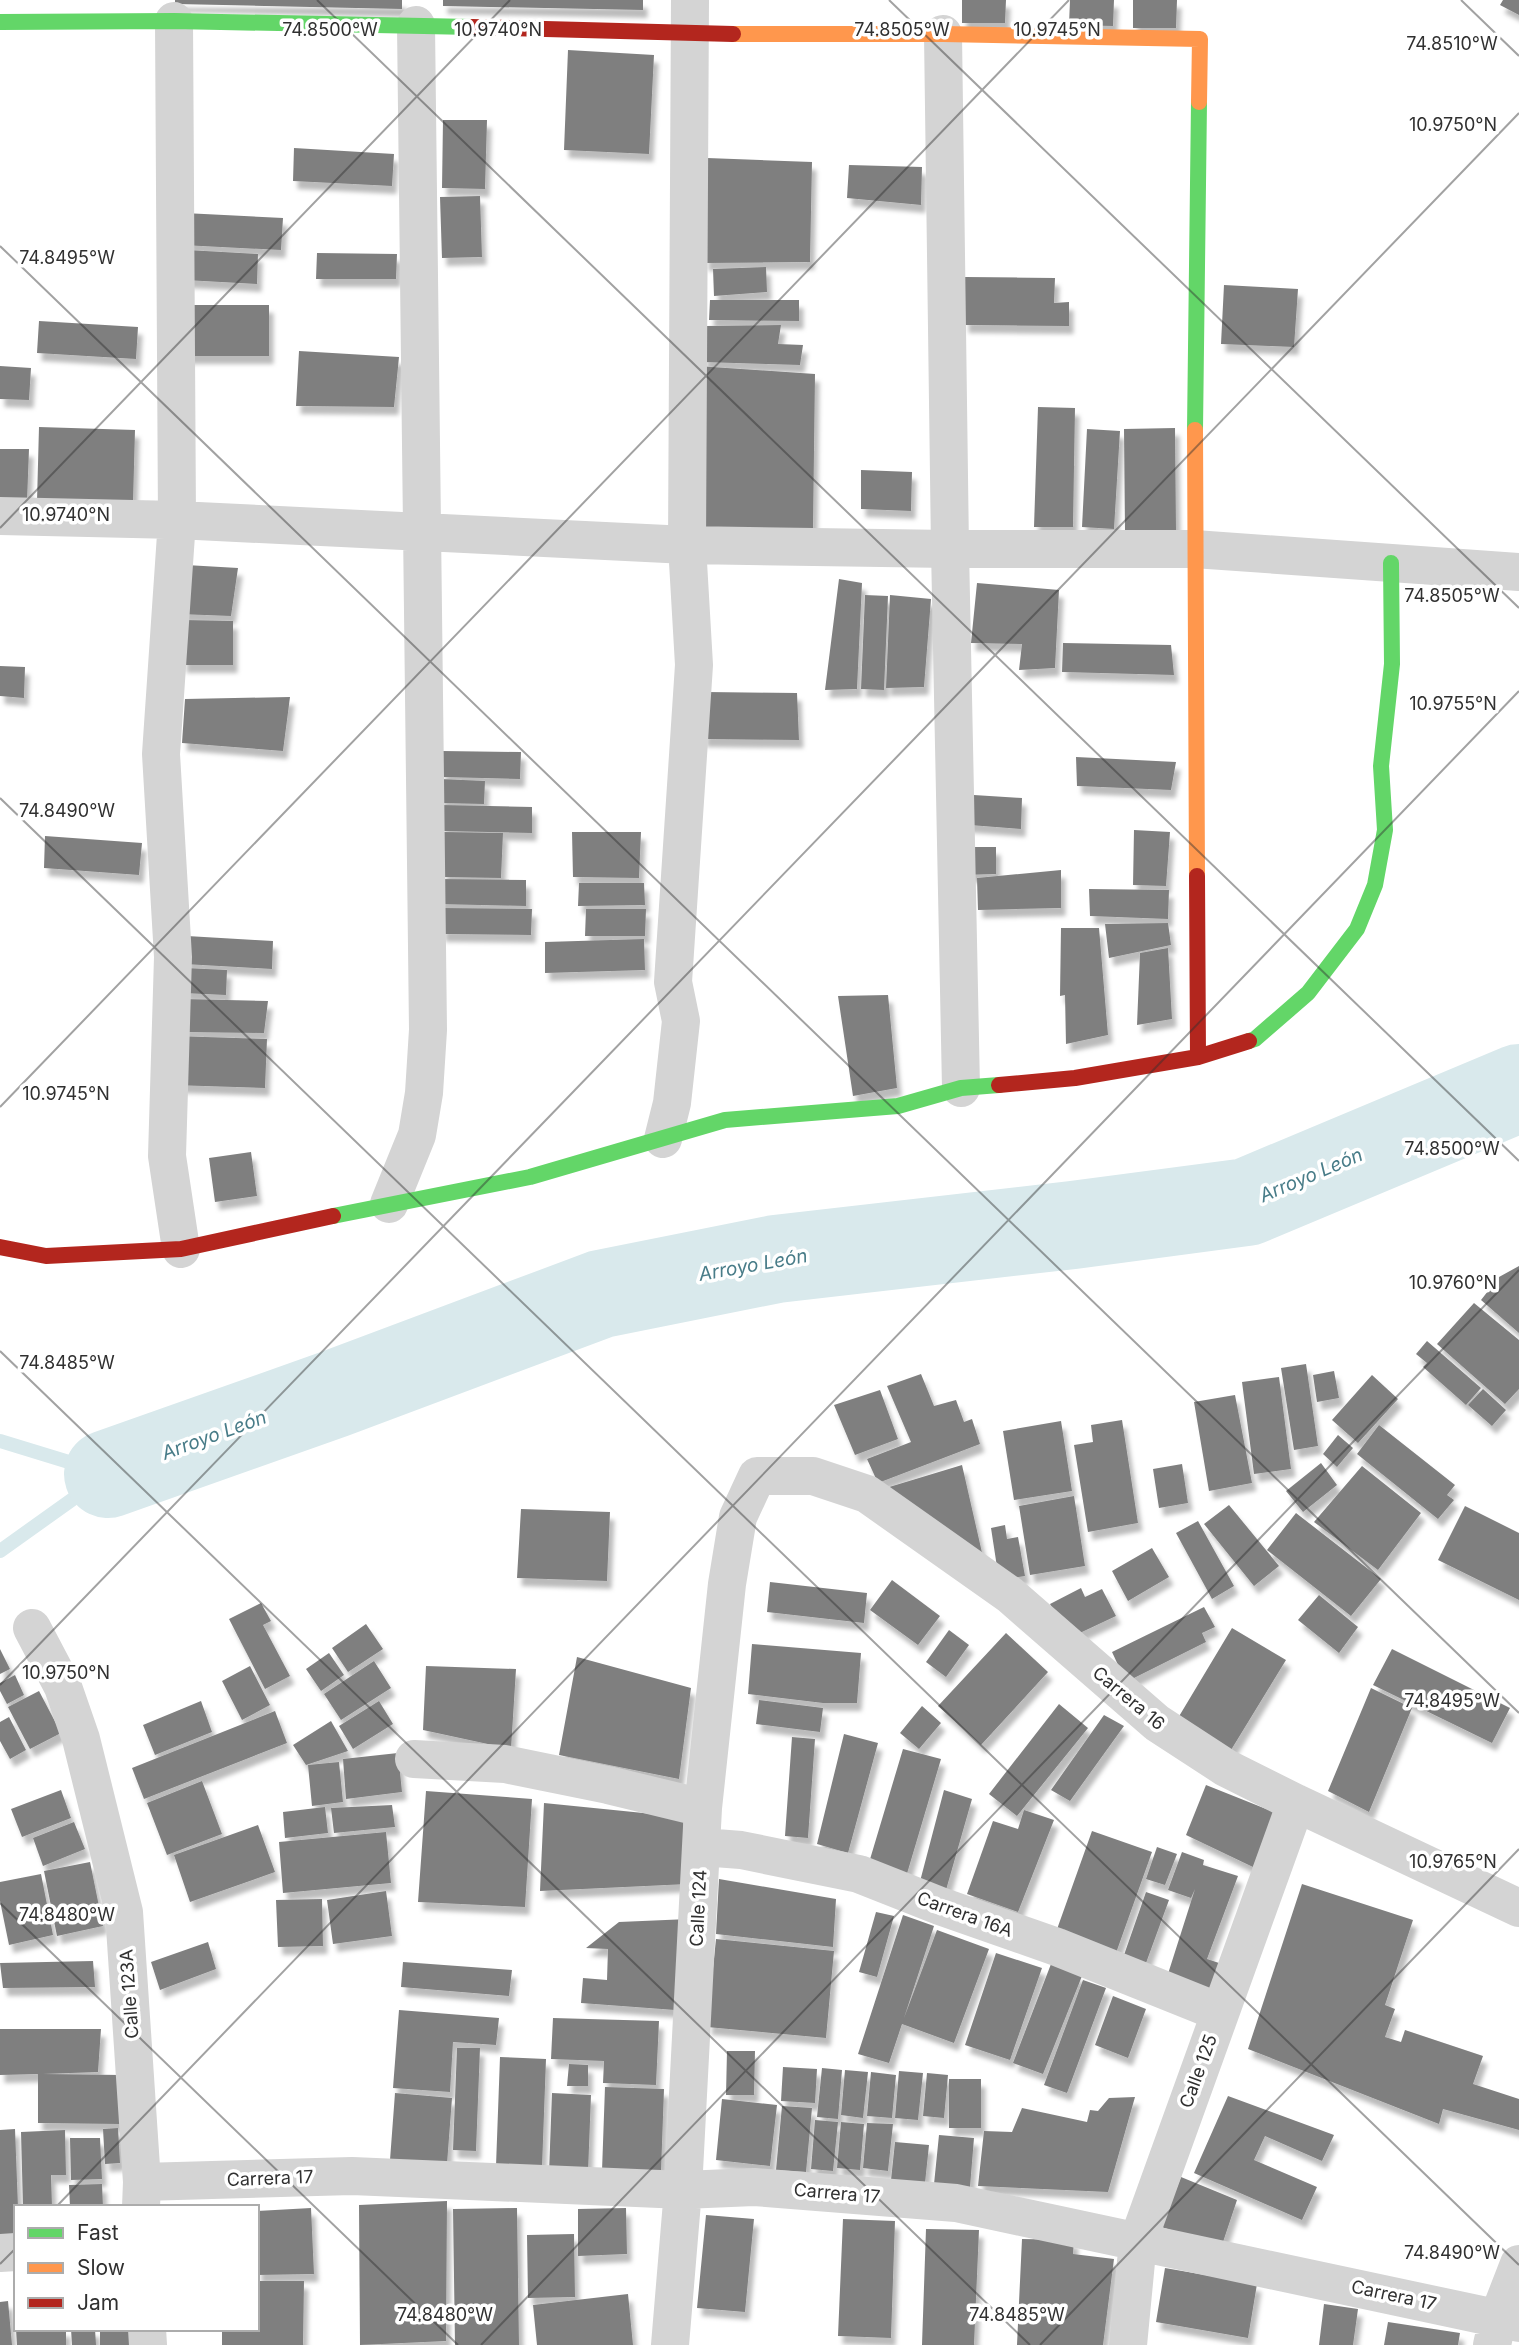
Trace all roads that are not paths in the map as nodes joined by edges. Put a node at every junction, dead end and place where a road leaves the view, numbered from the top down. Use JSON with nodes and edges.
{"nodes":[{"id":1,"x":690,"y":17,"type":"edge"},
{"id":2,"x":174,"y":20,"type":"junction"},
{"id":3,"x":0,"y":22,"type":"edge"},
{"id":4,"x":416,"y":24,"type":"junction"},
{"id":5,"x":943,"y":34,"type":"junction"},
{"id":6,"x":0,"y":516,"type":"edge"},
{"id":7,"x":177,"y":520,"type":"junction"},
{"id":8,"x":424,"y":531,"type":"junction"},
{"id":9,"x":687,"y":545,"type":"junction"},
{"id":10,"x":950,"y":549,"type":"junction"},
{"id":11,"x":1194,"y":549,"type":"junction"},
{"id":12,"x":1391,"y":563,"type":"junction"},
{"id":13,"x":1519,"y":572,"type":"edge"},
{"id":14,"x":1198,"y":1057,"type":"junction"},
{"id":15,"x":961,"y":1088,"type":"junction"},
{"id":16,"x":663,"y":1139,"type":"junction"},
{"id":17,"x":389,"y":1204,"type":"junction"},
{"id":18,"x":0,"y":1247,"type":"edge"},
{"id":19,"x":181,"y":1249,"type":"junction"},
{"id":20,"x":757,"y":1476,"type":"joint"},
{"id":21,"x":32,"y":1629,"type":"dead end"},
{"id":22,"x":414,"y":1759,"type":"dead end"},
{"id":23,"x":1296,"y":1803,"type":"junction"},
{"id":24,"x":703,"y":1808,"type":"junction"},
{"id":25,"x":702,"y":1847,"type":"junction"},
{"id":26,"x":1519,"y":1908,"type":"edge"},
{"id":27,"x":1219,"y":2012,"type":"junction"},
{"id":28,"x":683,"y":2190,"type":"junction"},
{"id":29,"x":142,"y":2194,"type":"edge"},
{"id":30,"x":1138,"y":2241,"type":"junction"},
{"id":31,"x":1519,"y":2263,"type":"edge"},
{"id":32,"x":1503,"y":2329,"type":"edge"},
{"id":33,"x":670,"y":2345,"type":"edge"},
{"id":34,"x":1128,"y":2345,"type":"edge"}],
"edges":[{"from":1,"to":4,"type":"street"},
{"from":1,"to":5,"type":"street"},
{"from":1,"to":9,"type":"street"},
{"from":2,"to":3,"type":"street"},
{"from":2,"to":4,"type":"street"},
{"from":2,"to":7,"type":"street"},
{"from":4,"to":8,"type":"street"},
{"from":5,"to":10,"type":"street"},
{"from":5,"to":11,"type":"street"},
{"from":6,"to":7,"type":"street"},
{"from":7,"to":8,"type":"street"},
{"from":7,"to":19,"type":"street"},
{"from":8,"to":9,"type":"street"},
{"from":8,"to":17,"type":"street"},
{"from":9,"to":10,"type":"street"},
{"from":9,"to":16,"type":"street"},
{"from":10,"to":11,"type":"street"},
{"from":10,"to":15,"type":"street"},
{"from":11,"to":12,"type":"street"},
{"from":11,"to":14,"type":"street"},
{"from":12,"to":13,"type":"street"},
{"from":12,"to":14,"type":"street"},
{"from":14,"to":15,"type":"street"},
{"from":15,"to":16,"type":"street"},
{"from":16,"to":17,"type":"street"},
{"from":17,"to":19,"type":"street"},
{"from":18,"to":19,"type":"street"},
{"from":20,"to":23,"type":"street","name":"Carrera 16"},
{"from":20,"to":24,"type":"street","name":"Calle 124"},
{"from":21,"to":29,"type":"street","name":"Calle 123A"},
{"from":22,"to":24,"type":"street"},
{"from":23,"to":26,"type":"street","name":"Carrera 16"},
{"from":23,"to":27,"type":"street","name":"Calle 125"},
{"from":24,"to":25,"type":"street","name":"Calle 124"},
{"from":25,"to":27,"type":"street","name":"Carrera 16A"},
{"from":25,"to":28,"type":"street","name":"Calle 124"},
{"from":27,"to":30,"type":"street","name":"Calle 125"},
{"from":28,"to":29,"type":"street","name":"Carrera 17"},
{"from":28,"to":30,"type":"street","name":"Carrera 17"},
{"from":28,"to":33,"type":"street","name":"Calle 124"},
{"from":30,"to":32,"type":"street","name":"Carrera 17"},
{"from":30,"to":34,"type":"street","name":"Calle 125"},
{"from":31,"to":32,"type":"street"}]}
